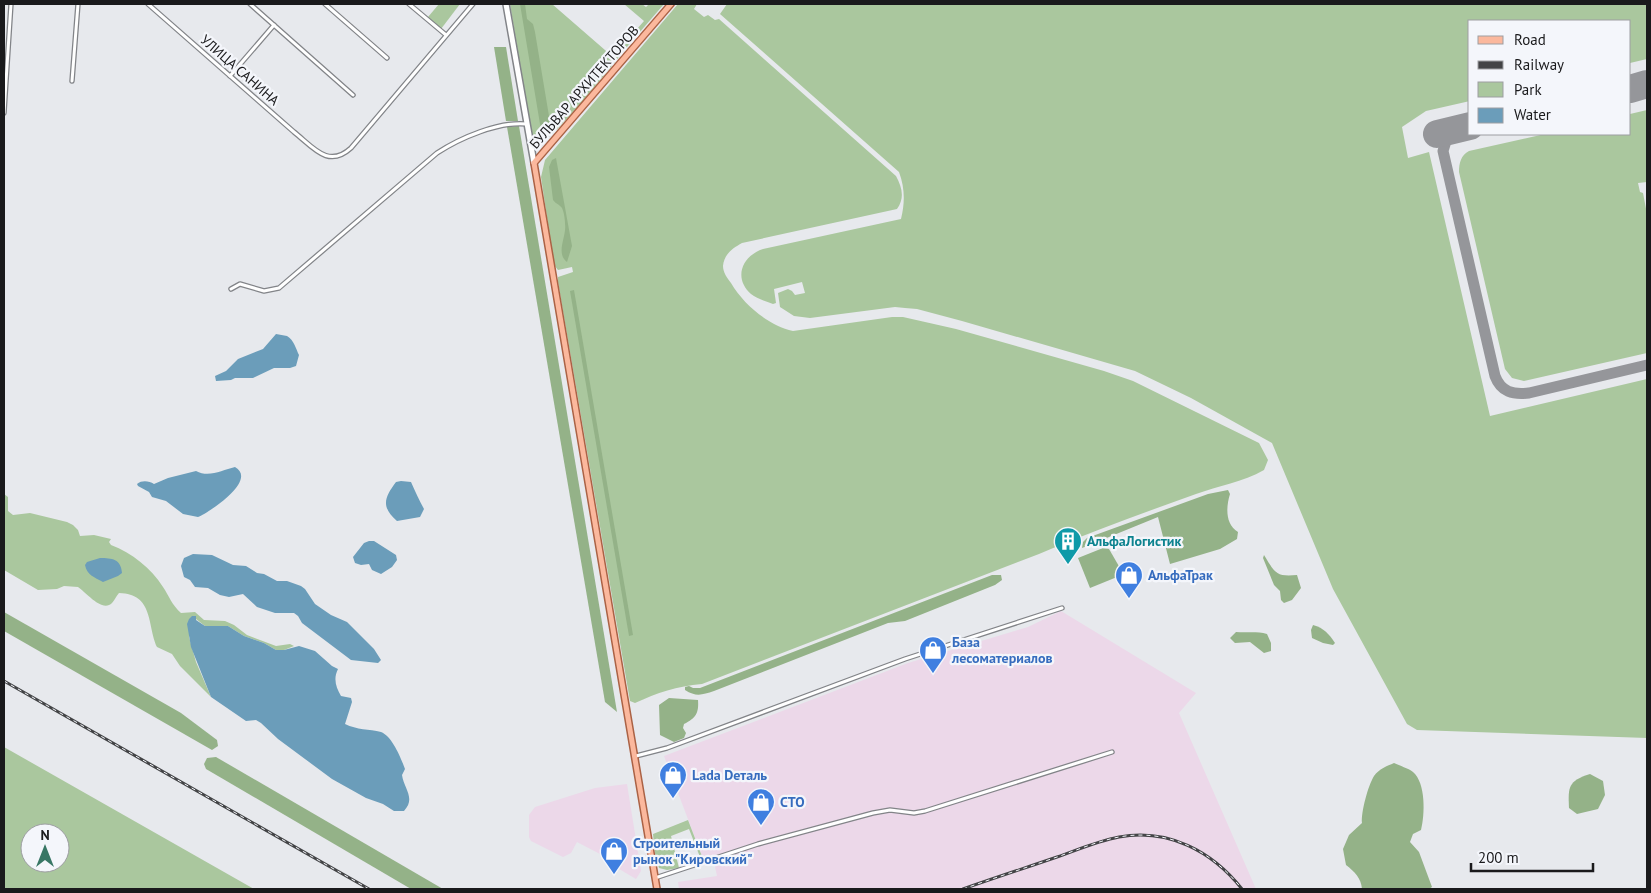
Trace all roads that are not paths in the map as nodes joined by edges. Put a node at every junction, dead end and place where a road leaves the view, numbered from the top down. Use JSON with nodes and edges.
{"nodes":[{"id":1,"x":11,"y":4,"type":"edge"},
{"id":2,"x":78,"y":4,"type":"edge"},
{"id":3,"x":148,"y":4,"type":"edge"},
{"id":4,"x":250,"y":4,"type":"edge"},
{"id":5,"x":325,"y":4,"type":"edge"},
{"id":6,"x":409,"y":4,"type":"edge"},
{"id":7,"x":473,"y":4,"type":"edge"},
{"id":8,"x":506,"y":4,"type":"edge"},
{"id":9,"x":671,"y":4,"type":"edge"},
{"id":10,"x":274,"y":25,"type":"junction"},
{"id":11,"x":446,"y":35,"type":"junction"},
{"id":12,"x":386,"y":58,"type":"dead end"},
{"id":13,"x":230,"y":76,"type":"junction"},
{"id":14,"x":72,"y":81,"type":"dead end"},
{"id":15,"x":353,"y":94,"type":"dead end"},
{"id":16,"x":4,"y":112,"type":"edge"},
{"id":17,"x":526,"y":124,"type":"junction"},
{"id":18,"x":534,"y":163,"type":"junction"},
{"id":19,"x":231,"y":289,"type":"dead end"},
{"id":20,"x":1062,"y":608,"type":"dead end"},
{"id":21,"x":1112,"y":752,"type":"dead end"},
{"id":22,"x":636,"y":756,"type":"junction"},
{"id":23,"x":655,"y":878,"type":"junction"},
{"id":24,"x":657,"y":889,"type":"edge"}],
"edges":[{"from":1,"to":16,"type":"street"},
{"from":2,"to":14,"type":"street"},
{"from":3,"to":13,"type":"street","name":"УЛИЦА САНИНА"},
{"from":4,"to":10,"type":"street"},
{"from":5,"to":12,"type":"street"},
{"from":6,"to":11,"type":"street"},
{"from":7,"to":11,"type":"street"},
{"from":8,"to":17,"type":"main road"},
{"from":9,"to":18,"type":"main road","name":"БУЛЬВАР АРХИТЕКТОРОВ"},
{"from":10,"to":13,"type":"street"},
{"from":10,"to":15,"type":"street"},
{"from":11,"to":13,"type":"street","name":"УЛИЦА САНИНА"},
{"from":17,"to":18,"type":"main road"},
{"from":17,"to":19,"type":"street"},
{"from":18,"to":22,"type":"main road"},
{"from":20,"to":22,"type":"street"},
{"from":21,"to":23,"type":"street"},
{"from":22,"to":23,"type":"main road"},
{"from":23,"to":24,"type":"main road"}]}
